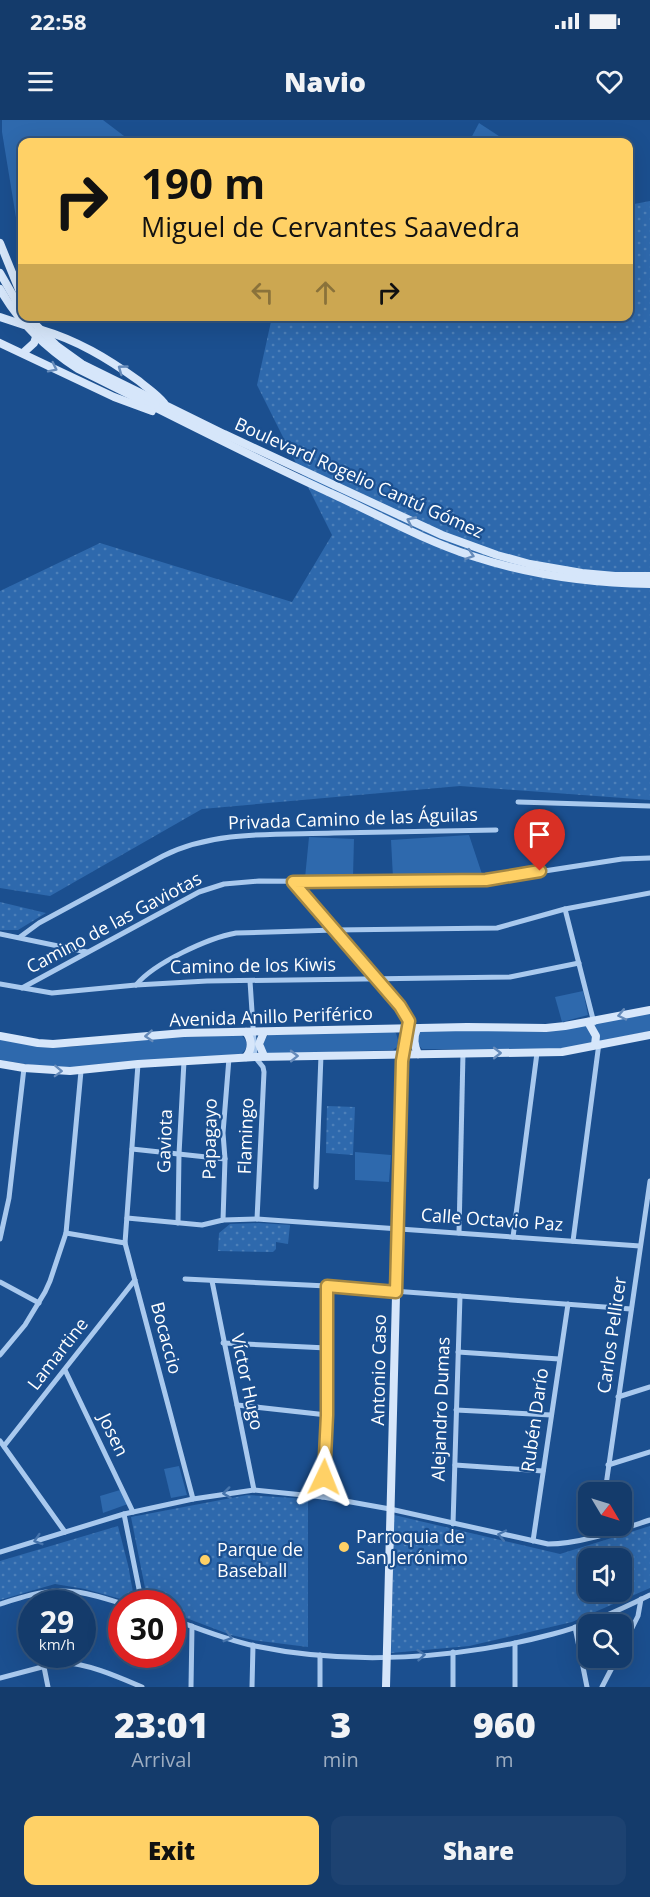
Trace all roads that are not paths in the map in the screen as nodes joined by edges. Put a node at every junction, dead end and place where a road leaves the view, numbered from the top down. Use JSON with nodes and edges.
{"nodes":[{"id":1,"x":0,"y":243,"type":"edge"},
{"id":2,"x":0,"y":273,"type":"edge"},
{"id":3,"x":18,"y":287,"type":"edge"},
{"id":4,"x":0,"y":289,"type":"edge"},
{"id":5,"x":18,"y":304,"type":"edge"},
{"id":6,"x":0,"y":317,"type":"edge"},
{"id":7,"x":18,"y":317,"type":"edge"},
{"id":8,"x":21,"y":321,"type":"edge"},
{"id":9,"x":29,"y":321,"type":"edge"},
{"id":10,"x":32,"y":321,"type":"edge"},
{"id":11,"x":32,"y":328,"type":"junction"},
{"id":12,"x":0,"y":343,"type":"edge"},
{"id":13,"x":23,"y":353,"type":"junction"},
{"id":14,"x":124,"y":389,"type":"junction"},
{"id":15,"x":166,"y":407,"type":"junction"},
{"id":16,"x":170,"y":416,"type":"junction"},
{"id":17,"x":650,"y":576,"type":"edge"},
{"id":18,"x":650,"y":584,"type":"edge"},
{"id":19,"x":518,"y":802,"type":"dead end"},
{"id":20,"x":650,"y":806,"type":"edge"},
{"id":21,"x":496,"y":830,"type":"dead end"},
{"id":22,"x":650,"y":858,"type":"edge"},
{"id":23,"x":293,"y":882,"type":"junction"},
{"id":24,"x":650,"y":893,"type":"edge"},
{"id":25,"x":566,"y":909,"type":"junction"},
{"id":26,"x":335,"y":930,"type":"junction"},
{"id":27,"x":0,"y":934,"type":"edge"},
{"id":28,"x":20,"y":937,"type":"junction"},
{"id":29,"x":87,"y":952,"type":"junction"},
{"id":30,"x":579,"y":963,"type":"junction"},
{"id":31,"x":377,"y":979,"type":"junction"},
{"id":32,"x":250,"y":981,"type":"junction"},
{"id":33,"x":0,"y":984,"type":"edge"},
{"id":34,"x":136,"y":985,"type":"junction"},
{"id":35,"x":22,"y":988,"type":"junction"},
{"id":36,"x":650,"y":1010,"type":"edge"},
{"id":37,"x":594,"y":1021,"type":"junction"},
{"id":38,"x":397,"y":1028,"type":"junction"},
{"id":39,"x":413,"y":1029,"type":"junction"},
{"id":40,"x":250,"y":1032,"type":"junction"},
{"id":41,"x":264,"y":1032,"type":"junction"},
{"id":42,"x":650,"y":1035,"type":"edge"},
{"id":43,"x":0,"y":1036,"type":"edge"},
{"id":44,"x":600,"y":1044,"type":"junction"},
{"id":45,"x":464,"y":1053,"type":"junction"},
{"id":46,"x":537,"y":1053,"type":"junction"},
{"id":47,"x":400,"y":1054,"type":"junction"},
{"id":48,"x":418,"y":1054,"type":"junction"},
{"id":49,"x":321,"y":1055,"type":"junction"},
{"id":50,"x":246,"y":1057,"type":"junction"},
{"id":51,"x":260,"y":1057,"type":"junction"},
{"id":52,"x":229,"y":1059,"type":"junction"},
{"id":53,"x":184,"y":1061,"type":"junction"},
{"id":54,"x":0,"y":1064,"type":"edge"},
{"id":55,"x":138,"y":1064,"type":"junction"},
{"id":56,"x":24,"y":1068,"type":"junction"},
{"id":57,"x":81,"y":1071,"type":"junction"},
{"id":58,"x":132,"y":1149,"type":"junction"},
{"id":59,"x":179,"y":1154,"type":"junction"},
{"id":60,"x":225,"y":1159,"type":"junction"},
{"id":61,"x":650,"y":1181,"type":"edge"},
{"id":62,"x":316,"y":1187,"type":"dead end"},
{"id":63,"x":648,"y":1200,"type":"edge"},
{"id":64,"x":127,"y":1218,"type":"junction"},
{"id":65,"x":257,"y":1219,"type":"junction"},
{"id":66,"x":223,"y":1220,"type":"junction"},
{"id":67,"x":178,"y":1222,"type":"junction"},
{"id":68,"x":397,"y":1229,"type":"junction"},
{"id":69,"x":66,"y":1233,"type":"junction"},
{"id":70,"x":459,"y":1233,"type":"junction"},
{"id":71,"x":513,"y":1237,"type":"junction"},
{"id":72,"x":0,"y":1239,"type":"edge"},
{"id":73,"x":573,"y":1241,"type":"junction"},
{"id":74,"x":126,"y":1244,"type":"junction"},
{"id":75,"x":640,"y":1246,"type":"junction"},
{"id":76,"x":185,"y":1278,"type":"dead end"},
{"id":77,"x":135,"y":1280,"type":"junction"},
{"id":78,"x":212,"y":1281,"type":"junction"},
{"id":79,"x":0,"y":1282,"type":"edge"},
{"id":80,"x":327,"y":1286,"type":"junction"},
{"id":81,"x":396,"y":1292,"type":"junction"},
{"id":82,"x":460,"y":1296,"type":"junction"},
{"id":83,"x":39,"y":1303,"type":"junction"},
{"id":84,"x":568,"y":1304,"type":"junction"},
{"id":85,"x":631,"y":1309,"type":"junction"},
{"id":86,"x":223,"y":1344,"type":"junction"},
{"id":87,"x":327,"y":1348,"type":"junction"},
{"id":88,"x":458,"y":1352,"type":"junction"},
{"id":89,"x":0,"y":1355,"type":"edge"},
{"id":90,"x":559,"y":1359,"type":"junction"},
{"id":91,"x":65,"y":1370,"type":"junction"},
{"id":92,"x":650,"y":1387,"type":"edge"},
{"id":93,"x":618,"y":1397,"type":"junction"},
{"id":94,"x":237,"y":1405,"type":"junction"},
{"id":95,"x":456,"y":1410,"type":"junction"},
{"id":96,"x":327,"y":1415,"type":"junction"},
{"id":97,"x":551,"y":1415,"type":"junction"},
{"id":98,"x":0,"y":1441,"type":"edge"},
{"id":99,"x":4,"y":1446,"type":"junction"},
{"id":100,"x":650,"y":1452,"type":"edge"},
{"id":101,"x":608,"y":1464,"type":"junction"},
{"id":102,"x":455,"y":1465,"type":"junction"},
{"id":103,"x":543,"y":1471,"type":"junction"},
{"id":104,"x":605,"y":1482,"type":"edge"},
{"id":105,"x":254,"y":1490,"type":"junction"},
{"id":106,"x":324,"y":1497,"type":"junction"},
{"id":107,"x":193,"y":1499,"type":"junction"},
{"id":108,"x":390,"y":1509,"type":"junction"},
{"id":109,"x":133,"y":1512,"type":"junction"},
{"id":110,"x":124,"y":1514,"type":"junction"},
{"id":111,"x":650,"y":1520,"type":"edge"},
{"id":112,"x":453,"y":1524,"type":"junction"},
{"id":113,"x":632,"y":1524,"type":"edge"},
{"id":114,"x":65,"y":1532,"type":"junction"},
{"id":115,"x":587,"y":1536,"type":"edge"},
{"id":116,"x":533,"y":1541,"type":"junction"},
{"id":117,"x":0,"y":1552,"type":"edge"},
{"id":118,"x":139,"y":1590,"type":"edge"},
{"id":119,"x":650,"y":1595,"type":"edge"},
{"id":120,"x":642,"y":1599,"type":"junction"},
{"id":121,"x":108,"y":1600,"type":"edge"},
{"id":122,"x":0,"y":1604,"type":"edge"},
{"id":123,"x":186,"y":1624,"type":"edge"},
{"id":124,"x":192,"y":1626,"type":"junction"},
{"id":125,"x":575,"y":1627,"type":"junction"},
{"id":126,"x":632,"y":1628,"type":"edge"},
{"id":127,"x":515,"y":1643,"type":"junction"},
{"id":128,"x":253,"y":1645,"type":"junction"},
{"id":129,"x":453,"y":1652,"type":"junction"},
{"id":130,"x":320,"y":1655,"type":"junction"},
{"id":131,"x":386,"y":1657,"type":"junction"},
{"id":132,"x":40,"y":1668,"type":"edge"},
{"id":133,"x":44,"y":1668,"type":"edge"},
{"id":134,"x":93,"y":1668,"type":"edge"},
{"id":135,"x":612,"y":1668,"type":"edge"},
{"id":136,"x":120,"y":1677,"type":"junction"},
{"id":137,"x":0,"y":1678,"type":"edge"},
{"id":138,"x":48,"y":1687,"type":"edge"},
{"id":139,"x":120,"y":1687,"type":"edge"},
{"id":140,"x":142,"y":1687,"type":"edge"},
{"id":141,"x":191,"y":1687,"type":"edge"},
{"id":142,"x":252,"y":1687,"type":"edge"},
{"id":143,"x":320,"y":1687,"type":"edge"},
{"id":144,"x":386,"y":1687,"type":"edge"},
{"id":145,"x":453,"y":1687,"type":"edge"},
{"id":146,"x":515,"y":1687,"type":"edge"},
{"id":147,"x":587,"y":1687,"type":"edge"},
{"id":148,"x":602,"y":1687,"type":"edge"}],
"edges":[{"from":1,"to":3,"type":"street"},
{"from":2,"to":5,"type":"street"},
{"from":4,"to":7,"type":"street","name":"Boulevard Rogelio Cantú Gómez"},
{"from":6,"to":11,"type":"street","name":"Boulevard Rogelio Cantú Gómez"},
{"from":8,"to":14,"type":"street","name":"Boulevard Rogelio Cantú Gómez"},
{"from":9,"to":11,"type":"street"},
{"from":10,"to":14,"type":"street","name":"Boulevard Rogelio Cantú Gómez"},
{"from":11,"to":13,"type":"street"},
{"from":15,"to":11,"type":"street","name":"Boulevard Rogelio Cantú Gómez","one_way":true},
{"from":12,"to":13,"type":"street","name":"Boulevard Rogelio Cantú Gómez"},
{"from":13,"to":16,"type":"street","name":"Boulevard Rogelio Cantú Gómez","one_way":true},
{"from":14,"to":15,"type":"street","name":"Boulevard Rogelio Cantú Gómez"},
{"from":14,"to":16,"type":"street","name":"Boulevard Rogelio Cantú Gómez"},
{"from":17,"to":15,"type":"street","name":"Boulevard Rogelio Cantú Gómez","one_way":true},
{"from":16,"to":18,"type":"street","name":"Boulevard Rogelio Cantú Gómez","one_way":true},
{"from":19,"to":20,"type":"street"},
{"from":21,"to":28,"type":"street","name":"Privada Camino de las Águilas"},
{"from":22,"to":23,"type":"street","name":"Camino de las Gaviotas"},
{"from":23,"to":26,"type":"street"},
{"from":23,"to":29,"type":"street","name":"Camino de las Gaviotas"},
{"from":24,"to":25,"type":"street"},
{"from":25,"to":26,"type":"street"},
{"from":25,"to":30,"type":"street"},
{"from":26,"to":31,"type":"street"},
{"from":26,"to":34,"type":"street"},
{"from":27,"to":28,"type":"street"},
{"from":28,"to":29,"type":"street"},
{"from":29,"to":35,"type":"street","name":"Camino de las Gaviotas"},
{"from":30,"to":31,"type":"street","name":"Camino de los Kiwis"},
{"from":30,"to":37,"type":"street"},
{"from":31,"to":32,"type":"street","name":"Camino de los Kiwis"},
{"from":31,"to":39,"type":"street"},
{"from":32,"to":34,"type":"street","name":"Camino de los Kiwis"},
{"from":32,"to":40,"type":"street","name":"Flamingo"},
{"from":33,"to":35,"type":"street","name":"Camino de los Kiwis"},
{"from":34,"to":35,"type":"street","name":"Camino de los Kiwis"},
{"from":36,"to":37,"type":"street","name":"Avenida Anillo Periférico","one_way":true},
{"from":37,"to":39,"type":"street","name":"Avenida Anillo Periférico"},
{"from":37,"to":44,"type":"street"},
{"from":38,"to":39,"type":"street","name":"Avenida Anillo Periférico"},
{"from":38,"to":41,"type":"street","name":"Avenida Anillo Periférico"},
{"from":38,"to":47,"type":"street"},
{"from":39,"to":47,"type":"street"},
{"from":39,"to":48,"type":"street"},
{"from":40,"to":41,"type":"street","name":"Avenida Anillo Periférico"},
{"from":40,"to":43,"type":"street","name":"Avenida Anillo Periférico","one_way":true},
{"from":40,"to":50,"type":"street"},
{"from":40,"to":51,"type":"street","name":"Flamingo"},
{"from":41,"to":51,"type":"street"},
{"from":42,"to":44,"type":"street"},
{"from":44,"to":46,"type":"street"},
{"from":44,"to":73,"type":"street"},
{"from":45,"to":46,"type":"street","one_way":true},
{"from":45,"to":48,"type":"street"},
{"from":45,"to":70,"type":"street"},
{"from":46,"to":71,"type":"street"},
{"from":47,"to":48,"type":"street"},
{"from":47,"to":49,"type":"street"},
{"from":47,"to":68,"type":"street","name":"Antonio Caso"},
{"from":51,"to":49,"type":"street","one_way":true},
{"from":49,"to":62,"type":"street"},
{"from":50,"to":51,"type":"street"},
{"from":50,"to":52,"type":"street"},
{"from":51,"to":65,"type":"street","name":"Flamingo"},
{"from":52,"to":53,"type":"street"},
{"from":52,"to":60,"type":"street","name":"Papagayo"},
{"from":53,"to":55,"type":"street"},
{"from":53,"to":59,"type":"street","name":"Gaviota"},
{"from":54,"to":56,"type":"street"},
{"from":55,"to":57,"type":"street"},
{"from":55,"to":58,"type":"street","name":"Bocaccio"},
{"from":56,"to":57,"type":"street","one_way":true},
{"from":56,"to":72,"type":"street"},
{"from":57,"to":69,"type":"street"},
{"from":58,"to":59,"type":"street"},
{"from":58,"to":64,"type":"street","name":"Bocaccio"},
{"from":59,"to":60,"type":"street"},
{"from":59,"to":67,"type":"street","name":"Gaviota"},
{"from":60,"to":66,"type":"street","name":"Papagayo"},
{"from":61,"to":63,"type":"street","name":"Carlos Pellicer"},
{"from":63,"to":75,"type":"street","name":"Carlos Pellicer"},
{"from":64,"to":67,"type":"street","name":"Calle Octavio Paz"},
{"from":64,"to":74,"type":"street","name":"Bocaccio"},
{"from":65,"to":66,"type":"street","name":"Calle Octavio Paz"},
{"from":65,"to":68,"type":"street","name":"Calle Octavio Paz"},
{"from":66,"to":67,"type":"street","name":"Calle Octavio Paz"},
{"from":68,"to":70,"type":"street","name":"Calle Octavio Paz"},
{"from":68,"to":81,"type":"street","name":"Antonio Caso"},
{"from":69,"to":74,"type":"street"},
{"from":69,"to":83,"type":"street"},
{"from":70,"to":71,"type":"street","name":"Calle Octavio Paz"},
{"from":71,"to":73,"type":"street","name":"Calle Octavio Paz"},
{"from":73,"to":75,"type":"street","name":"Calle Octavio Paz"},
{"from":74,"to":77,"type":"street","name":"Bocaccio"},
{"from":75,"to":85,"type":"street","name":"Carlos Pellicer"},
{"from":76,"to":78,"type":"street"},
{"from":77,"to":91,"type":"street","name":"Lamartine"},
{"from":77,"to":107,"type":"street","name":"Bocaccio"},
{"from":78,"to":80,"type":"street"},
{"from":78,"to":86,"type":"street","name":"Víctor Hugo"},
{"from":79,"to":83,"type":"street"},
{"from":80,"to":81,"type":"street"},
{"from":80,"to":87,"type":"street"},
{"from":81,"to":82,"type":"street"},
{"from":81,"to":108,"type":"street","name":"Antonio Caso"},
{"from":82,"to":84,"type":"street"},
{"from":82,"to":88,"type":"street","name":"Alejandro Dumas"},
{"from":83,"to":89,"type":"street"},
{"from":84,"to":85,"type":"street"},
{"from":84,"to":90,"type":"street","name":"Rubén Darío"},
{"from":85,"to":93,"type":"street","name":"Carlos Pellicer"},
{"from":86,"to":87,"type":"street"},
{"from":86,"to":94,"type":"street","name":"Víctor Hugo"},
{"from":87,"to":96,"type":"street"},
{"from":88,"to":90,"type":"street"},
{"from":88,"to":95,"type":"street","name":"Alejandro Dumas"},
{"from":90,"to":97,"type":"street","name":"Rubén Darío"},
{"from":91,"to":99,"type":"street","name":"Lamartine"},
{"from":91,"to":109,"type":"street","name":"Josen"},
{"from":92,"to":93,"type":"street"},
{"from":93,"to":101,"type":"street","name":"Carlos Pellicer"},
{"from":94,"to":96,"type":"street"},
{"from":94,"to":105,"type":"street","name":"Víctor Hugo"},
{"from":95,"to":97,"type":"street"},
{"from":95,"to":102,"type":"street","name":"Alejandro Dumas"},
{"from":96,"to":106,"type":"street"},
{"from":97,"to":103,"type":"street","name":"Rubén Darío"},
{"from":98,"to":99,"type":"street"},
{"from":99,"to":114,"type":"street"},
{"from":100,"to":101,"type":"street"},
{"from":101,"to":104,"type":"street","name":"Carlos Pellicer"},
{"from":102,"to":103,"type":"street"},
{"from":102,"to":112,"type":"street","name":"Alejandro Dumas"},
{"from":103,"to":116,"type":"street","name":"Rubén Darío"},
{"from":105,"to":106,"type":"street"},
{"from":105,"to":107,"type":"street","one_way":true},
{"from":106,"to":108,"type":"street"},
{"from":107,"to":109,"type":"street"},
{"from":108,"to":112,"type":"street"},
{"from":108,"to":131,"type":"street","name":"Antonio Caso"},
{"from":109,"to":110,"type":"street"},
{"from":110,"to":114,"type":"street"},
{"from":110,"to":118,"type":"street"},
{"from":111,"to":113,"type":"street"},
{"from":116,"to":112,"type":"street","one_way":true},
{"from":114,"to":117,"type":"street","one_way":true},
{"from":115,"to":116,"type":"street"},
{"from":119,"to":120,"type":"street"},
{"from":120,"to":125,"type":"street"},
{"from":120,"to":126,"type":"street"},
{"from":121,"to":122,"type":"street"},
{"from":123,"to":124,"type":"street"},
{"from":124,"to":128,"type":"street","one_way":true},
{"from":124,"to":141,"type":"street"},
{"from":125,"to":127,"type":"street"},
{"from":125,"to":147,"type":"street"},
{"from":127,"to":129,"type":"street"},
{"from":127,"to":146,"type":"street"},
{"from":128,"to":130,"type":"street"},
{"from":128,"to":142,"type":"street"},
{"from":131,"to":129,"type":"street","one_way":true},
{"from":129,"to":145,"type":"street"},
{"from":130,"to":131,"type":"street"},
{"from":130,"to":143,"type":"street"},
{"from":131,"to":144,"type":"street","name":"Antonio Caso"},
{"from":132,"to":137,"type":"street"},
{"from":133,"to":138,"type":"street"},
{"from":134,"to":136,"type":"street"},
{"from":135,"to":148,"type":"street"},
{"from":136,"to":139,"type":"street"},
{"from":136,"to":140,"type":"street"}]}
